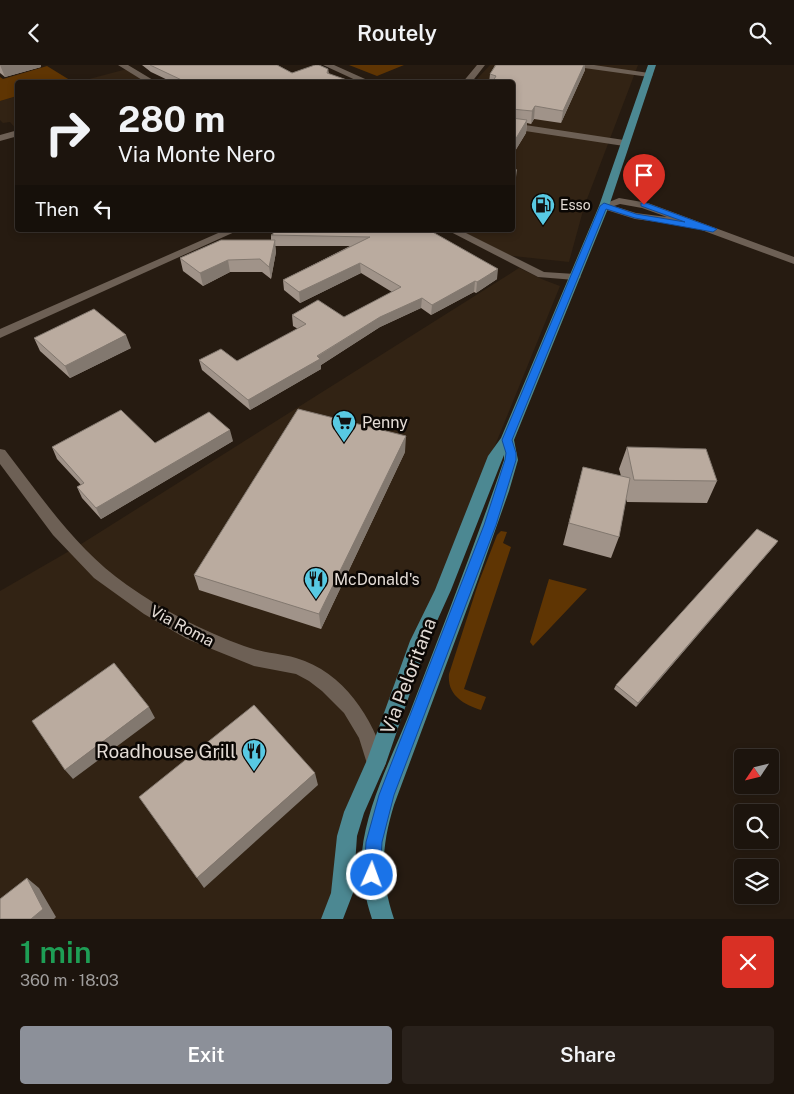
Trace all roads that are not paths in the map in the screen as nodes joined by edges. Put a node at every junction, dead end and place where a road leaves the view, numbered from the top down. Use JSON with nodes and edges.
{"nodes":[{"id":1,"x":122,"y":65,"type":"edge"},
{"id":2,"x":326,"y":65,"type":"edge"},
{"id":3,"x":481,"y":65,"type":"edge"},
{"id":4,"x":577,"y":65,"type":"edge"},
{"id":5,"x":652,"y":65,"type":"edge"},
{"id":6,"x":648,"y":75,"type":"junction"},
{"id":7,"x":149,"y":80,"type":"edge"},
{"id":8,"x":363,"y":80,"type":"edge"},
{"id":9,"x":468,"y":80,"type":"edge"},
{"id":10,"x":515,"y":125,"type":"edge"},
{"id":11,"x":15,"y":134,"type":"edge"},
{"id":12,"x":0,"y":138,"type":"edge"},
{"id":13,"x":624,"y":143,"type":"junction"},
{"id":14,"x":604,"y":206,"type":"junction"},
{"id":15,"x":230,"y":232,"type":"edge"},
{"id":16,"x":456,"y":232,"type":"edge"},
{"id":17,"x":794,"y":261,"type":"edge"},
{"id":18,"x":575,"y":277,"type":"junction"},
{"id":19,"x":0,"y":334,"type":"edge"},
{"id":20,"x":507,"y":440,"type":"junction"},
{"id":21,"x":0,"y":454,"type":"edge"},
{"id":22,"x":376,"y":763,"type":"junction"},
{"id":23,"x":332,"y":919,"type":"edge"},
{"id":24,"x":383,"y":919,"type":"edge"}],
"edges":[{"from":1,"to":7,"type":"street"},
{"from":2,"to":8,"type":"street"},
{"from":3,"to":9,"type":"street"},
{"from":4,"to":6,"type":"street"},
{"from":5,"to":6,"type":"main road","name":"Via Peloritana"},
{"from":6,"to":13,"type":"main road","name":"Via Peloritana"},
{"from":10,"to":13,"type":"street"},
{"from":11,"to":12,"type":"street"},
{"from":13,"to":14,"type":"main road","name":"Via Peloritana"},
{"from":14,"to":17,"type":"street"},
{"from":14,"to":18,"type":"main road","name":"Via Peloritana"},
{"from":15,"to":19,"type":"street"},
{"from":16,"to":18,"type":"street"},
{"from":18,"to":20,"type":"main road","name":"Via Peloritana"},
{"from":20,"to":22,"type":"main road","name":"Via Peloritana"},
{"from":20,"to":24,"type":"main road","name":"Via Peloritana"},
{"from":21,"to":22,"type":"street","name":"Via Roma"},
{"from":22,"to":23,"type":"main road","name":"Via Peloritana"}]}
